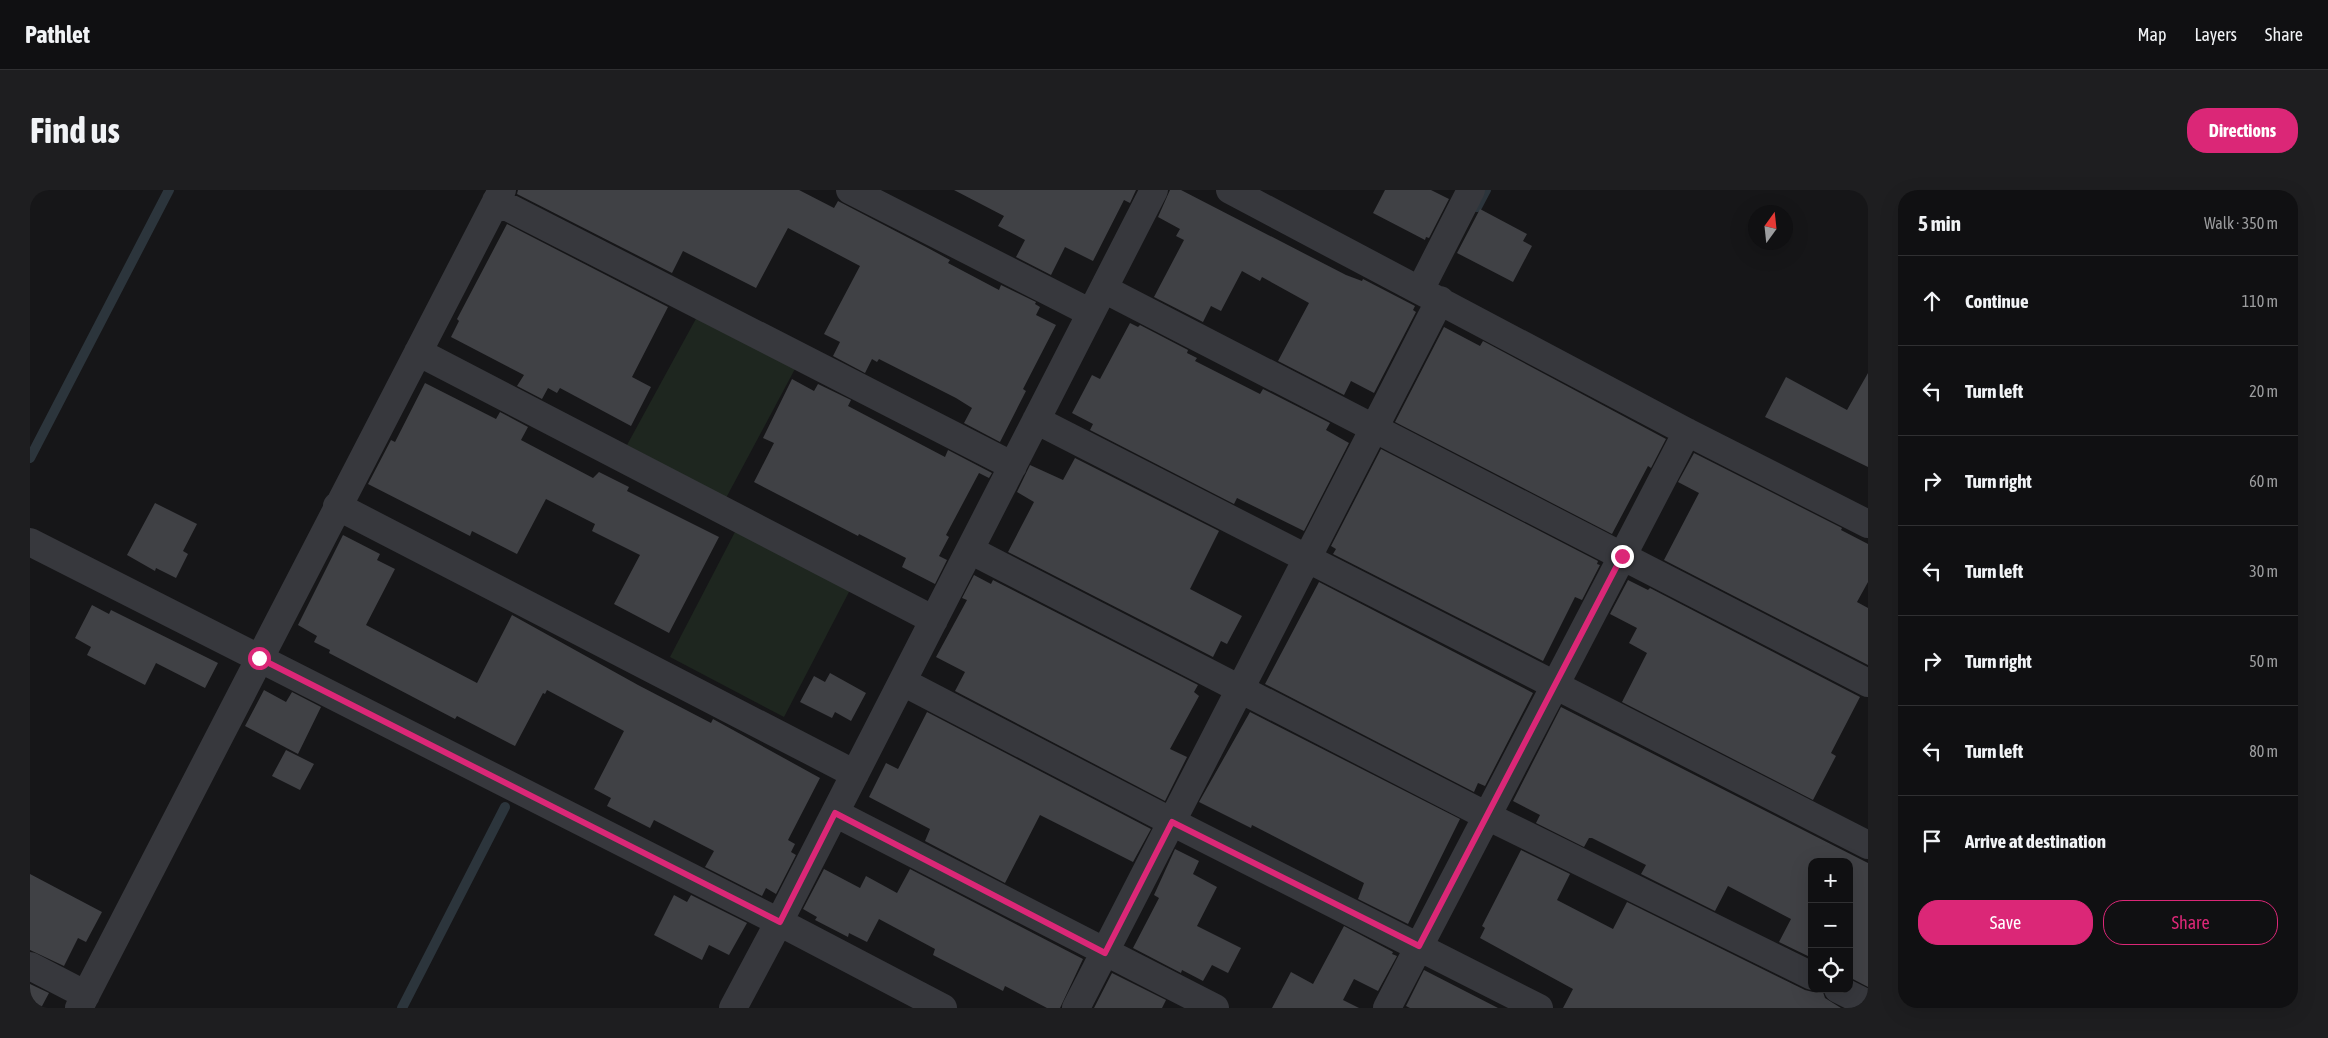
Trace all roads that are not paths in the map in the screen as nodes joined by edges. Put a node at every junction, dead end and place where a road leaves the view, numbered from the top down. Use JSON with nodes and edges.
{"nodes":[{"id":1,"x":850,"y":190,"type":"edge"},
{"id":2,"x":1154,"y":190,"type":"edge"},
{"id":3,"x":1230,"y":190,"type":"edge"},
{"id":4,"x":1471,"y":190,"type":"edge"},
{"id":5,"x":499,"y":195,"type":"edge"},
{"id":6,"x":1104,"y":289,"type":"junction"},
{"id":7,"x":1430,"y":295,"type":"junction"},
{"id":8,"x":1091,"y":312,"type":"junction"},
{"id":9,"x":418,"y":352,"type":"junction"},
{"id":10,"x":1036,"y":420,"type":"junction"},
{"id":11,"x":1374,"y":429,"type":"junction"},
{"id":12,"x":1687,"y":432,"type":"junction"},
{"id":13,"x":1013,"y":466,"type":"junction"},
{"id":14,"x":338,"y":506,"type":"junction"},
{"id":15,"x":1868,"y":524,"type":"edge"},
{"id":16,"x":30,"y":542,"type":"edge"},
{"id":17,"x":970,"y":550,"type":"junction"},
{"id":18,"x":1622,"y":556,"type":"junction"},
{"id":19,"x":1308,"y":558,"type":"junction"},
{"id":20,"x":934,"y":620,"type":"junction"},
{"id":21,"x":259,"y":658,"type":"junction"},
{"id":22,"x":902,"y":682,"type":"junction"},
{"id":23,"x":1868,"y":683,"type":"edge"},
{"id":24,"x":1555,"y":686,"type":"junction"},
{"id":25,"x":1241,"y":689,"type":"junction"},
{"id":26,"x":855,"y":774,"type":"junction"},
{"id":27,"x":835,"y":813,"type":"junction"},
{"id":28,"x":1487,"y":816,"type":"junction"},
{"id":29,"x":1172,"y":822,"type":"junction"},
{"id":30,"x":1868,"y":845,"type":"edge"},
{"id":31,"x":780,"y":922,"type":"junction"},
{"id":32,"x":1419,"y":946,"type":"junction"},
{"id":33,"x":1105,"y":953,"type":"junction"},
{"id":34,"x":30,"y":966,"type":"edge"},
{"id":35,"x":1808,"y":974,"type":"edge"},
{"id":36,"x":1846,"y":993,"type":"edge"},
{"id":37,"x":83,"y":1001,"type":"edge"},
{"id":38,"x":1868,"y":1004,"type":"edge"},
{"id":39,"x":733,"y":1008,"type":"edge"},
{"id":40,"x":943,"y":1008,"type":"edge"},
{"id":41,"x":1076,"y":1008,"type":"edge"},
{"id":42,"x":1215,"y":1008,"type":"edge"},
{"id":43,"x":1387,"y":1008,"type":"edge"},
{"id":44,"x":1539,"y":1008,"type":"edge"}],
"edges":[{"from":1,"to":8,"type":"street"},
{"from":2,"to":6,"type":"street"},
{"from":3,"to":7,"type":"street"},
{"from":4,"to":7,"type":"street"},
{"from":5,"to":9,"type":"street"},
{"from":5,"to":13,"type":"street"},
{"from":6,"to":8,"type":"street"},
{"from":6,"to":11,"type":"street"},
{"from":7,"to":11,"type":"street"},
{"from":7,"to":12,"type":"street"},
{"from":8,"to":10,"type":"street"},
{"from":9,"to":14,"type":"street"},
{"from":9,"to":20,"type":"street"},
{"from":10,"to":13,"type":"street"},
{"from":10,"to":19,"type":"street"},
{"from":11,"to":18,"type":"street"},
{"from":11,"to":19,"type":"street"},
{"from":12,"to":15,"type":"street"},
{"from":12,"to":18,"type":"street"},
{"from":13,"to":17,"type":"street"},
{"from":14,"to":21,"type":"street"},
{"from":14,"to":26,"type":"street"},
{"from":16,"to":21,"type":"street"},
{"from":17,"to":20,"type":"street"},
{"from":17,"to":25,"type":"street"},
{"from":18,"to":23,"type":"street"},
{"from":18,"to":24,"type":"street"},
{"from":19,"to":24,"type":"street"},
{"from":19,"to":25,"type":"street"},
{"from":20,"to":22,"type":"street"},
{"from":21,"to":31,"type":"street"},
{"from":21,"to":37,"type":"street"},
{"from":22,"to":26,"type":"street"},
{"from":22,"to":29,"type":"street"},
{"from":24,"to":28,"type":"street"},
{"from":24,"to":30,"type":"street"},
{"from":25,"to":28,"type":"street"},
{"from":25,"to":29,"type":"street"},
{"from":26,"to":27,"type":"street"},
{"from":27,"to":31,"type":"street"},
{"from":27,"to":33,"type":"street"},
{"from":28,"to":32,"type":"street"},
{"from":28,"to":35,"type":"street"},
{"from":29,"to":32,"type":"street"},
{"from":29,"to":33,"type":"street"},
{"from":31,"to":39,"type":"street"},
{"from":31,"to":40,"type":"street"},
{"from":32,"to":43,"type":"street"},
{"from":32,"to":44,"type":"street"},
{"from":33,"to":41,"type":"street"},
{"from":33,"to":42,"type":"street"},
{"from":34,"to":37,"type":"street"},
{"from":36,"to":38,"type":"street"}]}
